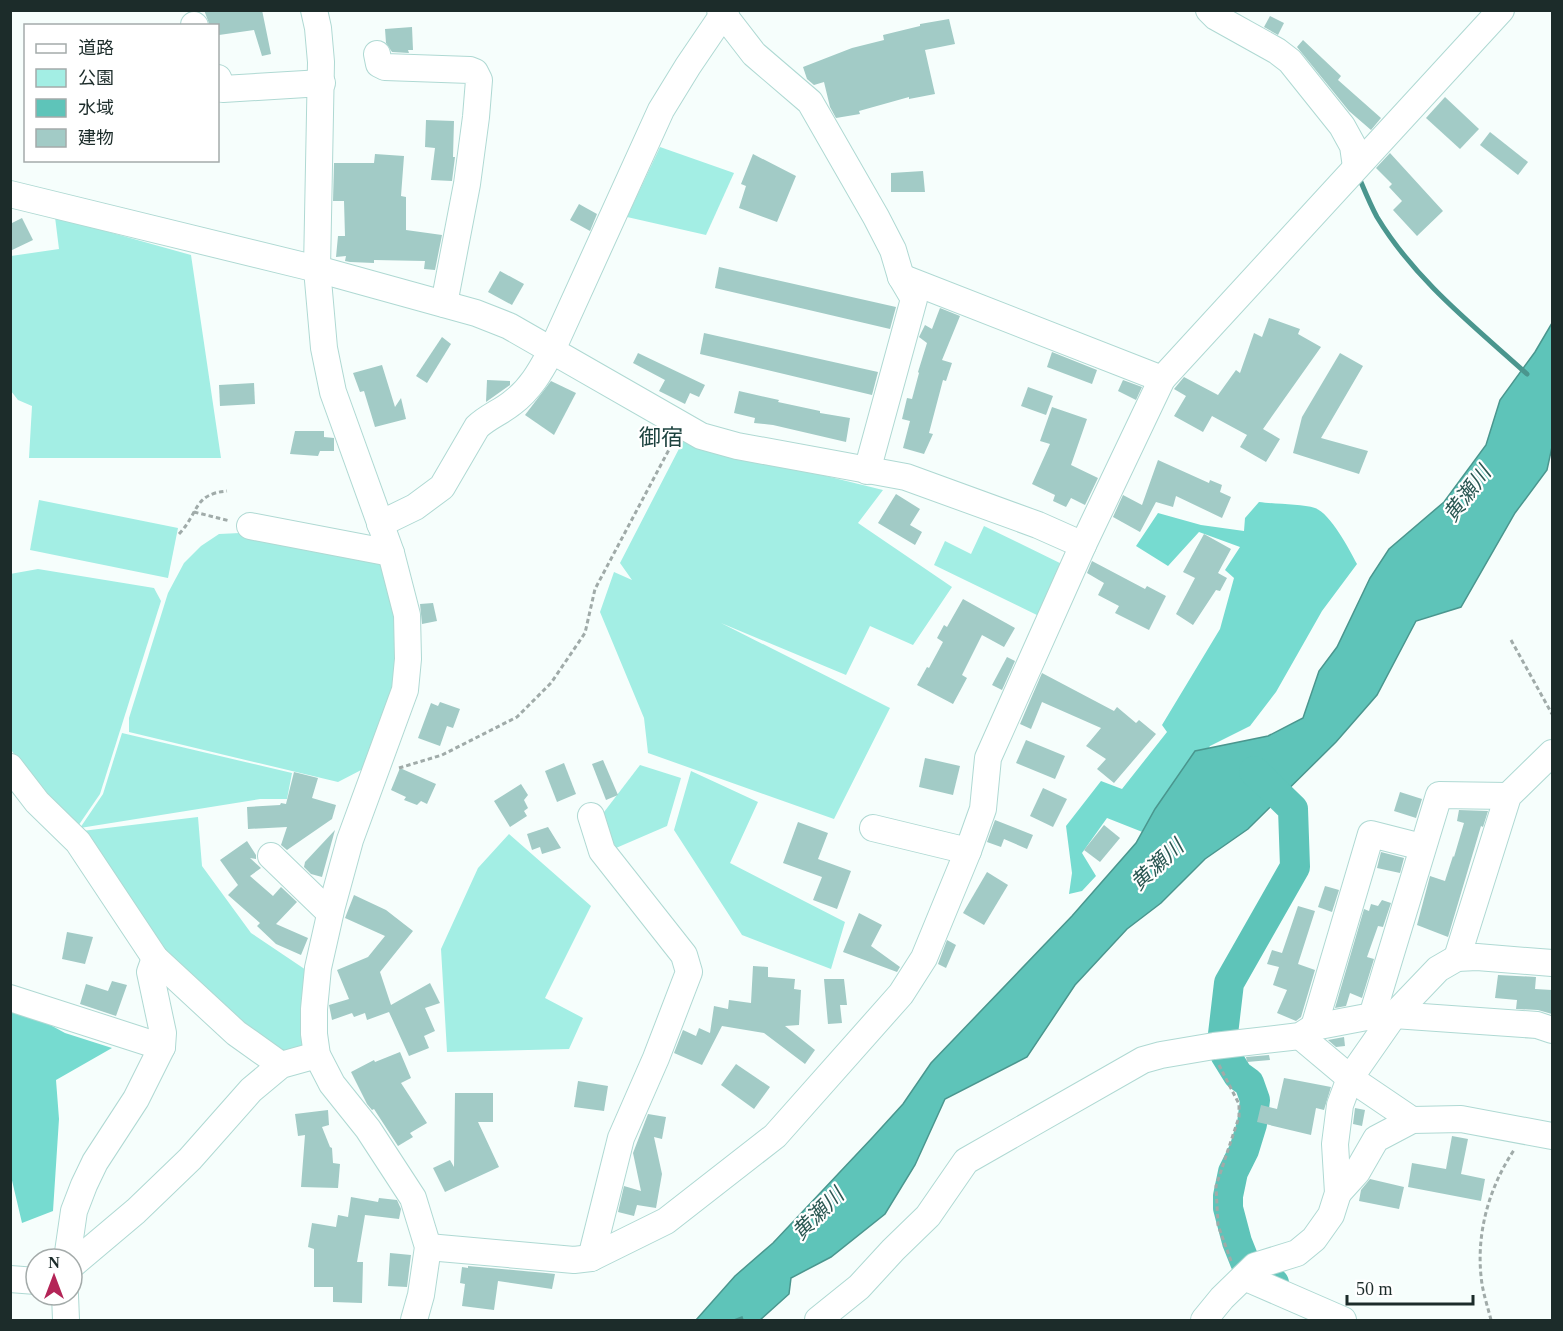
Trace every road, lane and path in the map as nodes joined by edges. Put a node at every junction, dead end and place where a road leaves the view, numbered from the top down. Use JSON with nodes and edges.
{"nodes":[{"id":1,"x":314,"y":10,"type":"edge"},
{"id":2,"x":1209,"y":10,"type":"edge"},
{"id":3,"x":1502,"y":10,"type":"edge"},
{"id":4,"x":723,"y":12,"type":"edge"},
{"id":5,"x":377,"y":54,"type":"dead end"},
{"id":6,"x":219,"y":80,"type":"edge"},
{"id":7,"x":322,"y":83,"type":"junction"},
{"id":8,"x":1356,"y":161,"type":"junction"},
{"id":9,"x":10,"y":194,"type":"edge"},
{"id":10,"x":317,"y":269,"type":"junction"},
{"id":11,"x":902,"y":277,"type":"junction"},
{"id":12,"x":444,"y":304,"type":"junction"},
{"id":13,"x":552,"y":350,"type":"junction"},
{"id":14,"x":1162,"y":379,"type":"junction"},
{"id":15,"x":682,"y":426,"type":"junction"},
{"id":16,"x":867,"y":471,"type":"junction"},
{"id":17,"x":226,"y":491,"type":"dead end"},
{"id":18,"x":194,"y":513,"type":"junction"},
{"id":19,"x":380,"y":524,"type":"junction"},
{"id":20,"x":250,"y":526,"type":"joint"},
{"id":21,"x":179,"y":534,"type":"dead end"},
{"id":22,"x":1083,"y":544,"type":"junction"},
{"id":23,"x":391,"y":553,"type":"junction"},
{"id":24,"x":1512,"y":640,"type":"dead end"},
{"id":25,"x":1552,"y":714,"type":"edge"},
{"id":26,"x":1552,"y":753,"type":"edge"},
{"id":27,"x":376,"y":765,"type":"junction"},
{"id":28,"x":10,"y":767,"type":"edge"},
{"id":29,"x":1508,"y":796,"type":"junction"},
{"id":30,"x":591,"y":816,"type":"dead end"},
{"id":31,"x":873,"y":828,"type":"dead end"},
{"id":32,"x":1422,"y":847,"type":"junction"},
{"id":33,"x":968,"y":852,"type":"junction"},
{"id":34,"x":271,"y":856,"type":"dead end"},
{"id":35,"x":330,"y":913,"type":"junction"},
{"id":36,"x":155,"y":958,"type":"junction"},
{"id":37,"x":1457,"y":958,"type":"junction"},
{"id":38,"x":1552,"y":963,"type":"edge"},
{"id":39,"x":10,"y":998,"type":"edge"},
{"id":40,"x":1383,"y":1016,"type":"junction"},
{"id":41,"x":1552,"y":1030,"type":"edge"},
{"id":42,"x":1307,"y":1031,"type":"junction"},
{"id":43,"x":1221,"y":1045,"type":"junction"},
{"id":44,"x":162,"y":1047,"type":"junction"},
{"id":45,"x":317,"y":1055,"type":"junction"},
{"id":46,"x":280,"y":1065,"type":"junction"},
{"id":47,"x":1350,"y":1078,"type":"junction"},
{"id":48,"x":1412,"y":1120,"type":"junction"},
{"id":49,"x":1527,"y":1131,"type":"junction"},
{"id":50,"x":1552,"y":1136,"type":"edge"},
{"id":51,"x":1338,"y":1193,"type":"junction"},
{"id":52,"x":69,"y":1247,"type":"edge"},
{"id":53,"x":428,"y":1247,"type":"junction"},
{"id":54,"x":84,"y":1255,"type":"edge"},
{"id":55,"x":591,"y":1258,"type":"junction"},
{"id":56,"x":1248,"y":1273,"type":"junction"},
{"id":57,"x":414,"y":1320,"type":"edge"},
{"id":58,"x":819,"y":1320,"type":"edge"},
{"id":59,"x":1204,"y":1320,"type":"edge"},
{"id":60,"x":1343,"y":1320,"type":"edge"},
{"id":61,"x":1491,"y":1320,"type":"edge"}],
"edges":[{"from":1,"to":7,"type":"street"},
{"from":2,"to":8,"type":"street"},
{"from":3,"to":8,"type":"street"},
{"from":4,"to":11,"type":"street"},
{"from":4,"to":13,"type":"street"},
{"from":5,"to":12,"type":"street"},
{"from":6,"to":7,"type":"street"},
{"from":7,"to":10,"type":"street"},
{"from":8,"to":14,"type":"street"},
{"from":9,"to":10,"type":"street"},
{"from":10,"to":12,"type":"street"},
{"from":10,"to":19,"type":"street"},
{"from":11,"to":14,"type":"street"},
{"from":11,"to":16,"type":"street"},
{"from":12,"to":13,"type":"street"},
{"from":13,"to":15,"type":"street"},
{"from":13,"to":19,"type":"street"},
{"from":14,"to":22,"type":"street"},
{"from":15,"to":16,"type":"street"},
{"from":15,"to":27,"type":"path"},
{"from":16,"to":22,"type":"street"},
{"from":17,"to":18,"type":"path"},
{"from":18,"to":20,"type":"path"},
{"from":18,"to":21,"type":"path"},
{"from":19,"to":23,"type":"street"},
{"from":20,"to":23,"type":"street"},
{"from":22,"to":33,"type":"street"},
{"from":23,"to":27,"type":"street"},
{"from":24,"to":25,"type":"path"},
{"from":26,"to":29,"type":"street"},
{"from":27,"to":35,"type":"street"},
{"from":28,"to":36,"type":"street"},
{"from":29,"to":32,"type":"street"},
{"from":29,"to":37,"type":"street"},
{"from":30,"to":55,"type":"street"},
{"from":31,"to":33,"type":"street"},
{"from":32,"to":40,"type":"street"},
{"from":32,"to":42,"type":"street"},
{"from":33,"to":55,"type":"street"},
{"from":34,"to":35,"type":"street"},
{"from":35,"to":45,"type":"street"},
{"from":36,"to":44,"type":"street"},
{"from":36,"to":46,"type":"street"},
{"from":37,"to":38,"type":"street"},
{"from":37,"to":40,"type":"street"},
{"from":39,"to":44,"type":"street"},
{"from":40,"to":41,"type":"street"},
{"from":40,"to":42,"type":"street"},
{"from":40,"to":47,"type":"street"},
{"from":42,"to":43,"type":"street"},
{"from":42,"to":47,"type":"street"},
{"from":43,"to":56,"type":"path"},
{"from":43,"to":58,"type":"street"},
{"from":44,"to":52,"type":"street"},
{"from":45,"to":46,"type":"street"},
{"from":45,"to":53,"type":"street"},
{"from":46,"to":54,"type":"street"},
{"from":47,"to":48,"type":"street"},
{"from":47,"to":51,"type":"street"},
{"from":48,"to":49,"type":"street"},
{"from":48,"to":51,"type":"street"},
{"from":49,"to":50,"type":"street"},
{"from":49,"to":61,"type":"path"},
{"from":51,"to":56,"type":"street"},
{"from":53,"to":55,"type":"street"},
{"from":53,"to":57,"type":"street"},
{"from":56,"to":59,"type":"street"},
{"from":56,"to":60,"type":"street"}]}
